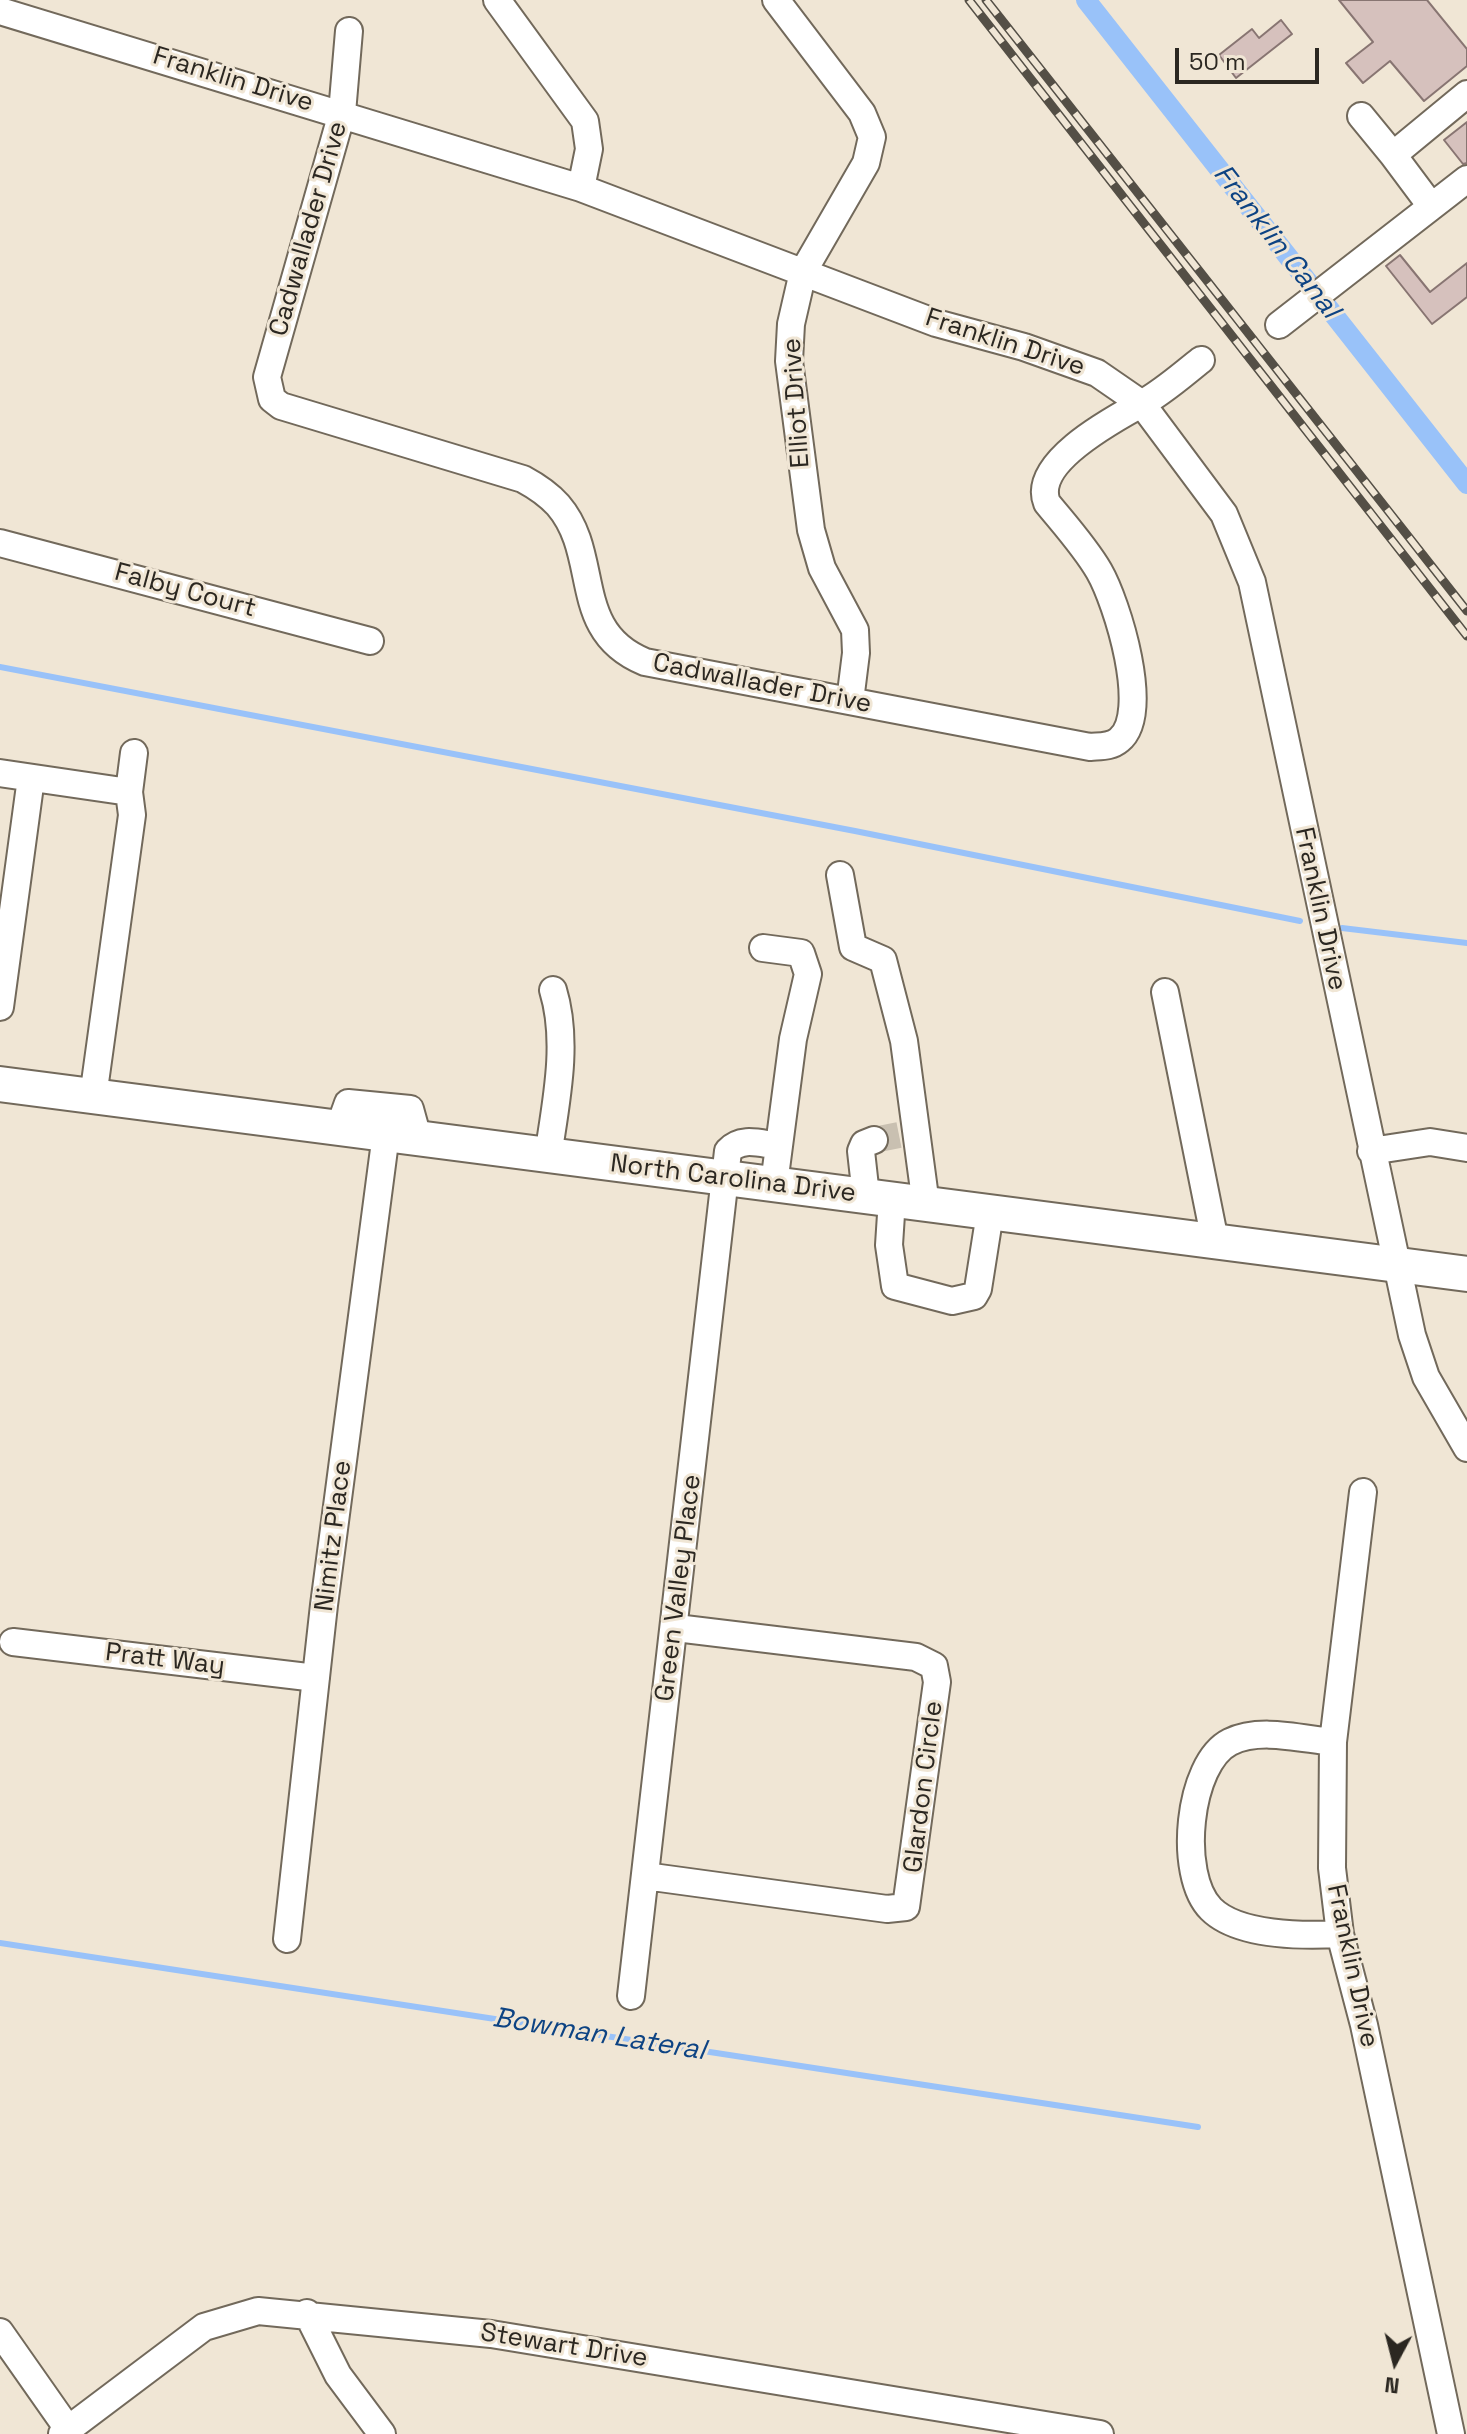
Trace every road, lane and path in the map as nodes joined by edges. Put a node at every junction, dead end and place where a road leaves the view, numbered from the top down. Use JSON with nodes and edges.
{"nodes":[{"id":1,"x":497,"y":0,"type":"edge"},
{"id":2,"x":776,"y":0,"type":"edge"},
{"id":3,"x":0,"y":11,"type":"edge"},
{"id":4,"x":349,"y":31,"type":"dead end"},
{"id":5,"x":1467,"y":94,"type":"edge"},
{"id":6,"x":342,"y":113,"type":"junction"},
{"id":7,"x":1361,"y":116,"type":"dead end"},
{"id":8,"x":1393,"y":155,"type":"junction"},
{"id":9,"x":1467,"y":179,"type":"edge"},
{"id":10,"x":581,"y":188,"type":"junction"},
{"id":11,"x":1431,"y":206,"type":"junction"},
{"id":12,"x":803,"y":272,"type":"junction"},
{"id":13,"x":1290,"y":318,"type":"dead end"},
{"id":14,"x":1201,"y":360,"type":"dead end"},
{"id":15,"x":1142,"y":404,"type":"junction"},
{"id":16,"x":0,"y":543,"type":"edge"},
{"id":17,"x":370,"y":641,"type":"dead end"},
{"id":18,"x":850,"y":701,"type":"junction"},
{"id":19,"x":134,"y":753,"type":"dead end"},
{"id":20,"x":0,"y":773,"type":"edge"},
{"id":21,"x":31,"y":778,"type":"junction"},
{"id":22,"x":129,"y":792,"type":"junction"},
{"id":23,"x":840,"y":875,"type":"dead end"},
{"id":24,"x":763,"y":948,"type":"dead end"},
{"id":25,"x":553,"y":990,"type":"dead end"},
{"id":26,"x":1165,"y":992,"type":"dead end"},
{"id":27,"x":0,"y":1007,"type":"edge"},
{"id":28,"x":0,"y":1084,"type":"edge"},
{"id":29,"x":93,"y":1097,"type":"junction"},
{"id":30,"x":402,"y":1136,"type":"junction"},
{"id":31,"x":897,"y":1136,"type":"junction"},
{"id":32,"x":779,"y":1146,"type":"junction"},
{"id":33,"x":1467,"y":1148,"type":"edge"},
{"id":34,"x":1371,"y":1151,"type":"junction"},
{"id":35,"x":548,"y":1156,"type":"junction"},
{"id":36,"x":725,"y":1179,"type":"junction"},
{"id":37,"x":774,"y":1184,"type":"junction"},
{"id":38,"x":879,"y":1198,"type":"junction"},
{"id":39,"x":926,"y":1205,"type":"junction"},
{"id":40,"x":990,"y":1213,"type":"junction"},
{"id":41,"x":1215,"y":1241,"type":"junction"},
{"id":42,"x":1394,"y":1264,"type":"junction"},
{"id":43,"x":1467,"y":1274,"type":"edge"},
{"id":44,"x":1467,"y":1448,"type":"edge"},
{"id":45,"x":1363,"y":1492,"type":"dead end"},
{"id":46,"x":676,"y":1628,"type":"junction"},
{"id":47,"x":13,"y":1642,"type":"dead end"},
{"id":48,"x":316,"y":1678,"type":"junction"},
{"id":49,"x":1333,"y":1742,"type":"junction"},
{"id":50,"x":645,"y":1876,"type":"junction"},
{"id":51,"x":1340,"y":1934,"type":"junction"},
{"id":52,"x":287,"y":1939,"type":"dead end"},
{"id":53,"x":631,"y":1996,"type":"dead end"},
{"id":54,"x":307,"y":2313,"type":"junction"},
{"id":55,"x":0,"y":2332,"type":"edge"},
{"id":56,"x":65,"y":2432,"type":"edge"},
{"id":57,"x":382,"y":2434,"type":"edge"},
{"id":58,"x":1100,"y":2434,"type":"edge"},
{"id":59,"x":1451,"y":2434,"type":"edge"}],
"edges":[{"from":1,"to":10,"type":"street"},
{"from":2,"to":12,"type":"street","name":"Elliot Drive"},
{"from":3,"to":6,"type":"street","name":"Franklin Drive"},
{"from":4,"to":6,"type":"street","name":"Cadwallader Drive"},
{"from":5,"to":8,"type":"street"},
{"from":6,"to":10,"type":"street","name":"Franklin Drive"},
{"from":6,"to":18,"type":"street","name":"Cadwallader Drive"},
{"from":7,"to":8,"type":"street"},
{"from":8,"to":11,"type":"street"},
{"from":9,"to":11,"type":"street"},
{"from":10,"to":12,"type":"street","name":"Franklin Drive"},
{"from":11,"to":13,"type":"street"},
{"from":12,"to":15,"type":"street","name":"Franklin Drive"},
{"from":12,"to":18,"type":"street","name":"Elliot Drive"},
{"from":14,"to":15,"type":"street","name":"Cadwallader Drive"},
{"from":15,"to":18,"type":"street","name":"Cadwallader Drive"},
{"from":15,"to":34,"type":"street","name":"Franklin Drive"},
{"from":16,"to":17,"type":"street","name":"Falby Court"},
{"from":19,"to":22,"type":"street"},
{"from":20,"to":21,"type":"street"},
{"from":21,"to":22,"type":"street"},
{"from":21,"to":27,"type":"street"},
{"from":22,"to":29,"type":"street"},
{"from":23,"to":31,"type":"street"},
{"from":24,"to":32,"type":"street"},
{"from":25,"to":35,"type":"street"},
{"from":26,"to":41,"type":"street"},
{"from":28,"to":29,"type":"main road","name":"North Carolina Drive"},
{"from":29,"to":30,"type":"main road","name":"North Carolina Drive"},
{"from":30,"to":35,"type":"main road","name":"North Carolina Drive"},
{"from":30,"to":48,"type":"street","name":"Nimitz Place"},
{"from":31,"to":38,"type":"street"},
{"from":31,"to":39,"type":"street"},
{"from":32,"to":36,"type":"street","name":"Green Valley Place"},
{"from":32,"to":37,"type":"street"},
{"from":33,"to":34,"type":"street"},
{"from":34,"to":42,"type":"street","name":"Franklin Drive"},
{"from":35,"to":36,"type":"main road","name":"North Carolina Drive"},
{"from":36,"to":37,"type":"main road","name":"North Carolina Drive"},
{"from":36,"to":46,"type":"street","name":"Green Valley Place"},
{"from":37,"to":38,"type":"main road","name":"North Carolina Drive"},
{"from":38,"to":39,"type":"main road","name":"North Carolina Drive"},
{"from":38,"to":40,"type":"street"},
{"from":39,"to":40,"type":"main road","name":"North Carolina Drive"},
{"from":40,"to":41,"type":"main road","name":"North Carolina Drive"},
{"from":41,"to":42,"type":"main road","name":"North Carolina Drive"},
{"from":42,"to":43,"type":"main road","name":"North Carolina Drive"},
{"from":42,"to":44,"type":"street","name":"Franklin Drive"},
{"from":45,"to":49,"type":"street","name":"Franklin Drive"},
{"from":46,"to":50,"type":"street","name":"Green Valley Place"},
{"from":46,"to":50,"type":"street","name":"Glardon Circle"},
{"from":47,"to":48,"type":"street","name":"Pratt Way"},
{"from":48,"to":52,"type":"street","name":"Nimitz Place"},
{"from":49,"to":51,"type":"street","name":"Franklin Drive"},
{"from":49,"to":51,"type":"street"},
{"from":50,"to":53,"type":"street","name":"Green Valley Place"},
{"from":51,"to":59,"type":"street","name":"Franklin Drive"},
{"from":54,"to":56,"type":"street","name":"Stewart Drive"},
{"from":54,"to":57,"type":"street"},
{"from":54,"to":58,"type":"street","name":"Stewart Drive"},
{"from":55,"to":56,"type":"street"}]}
